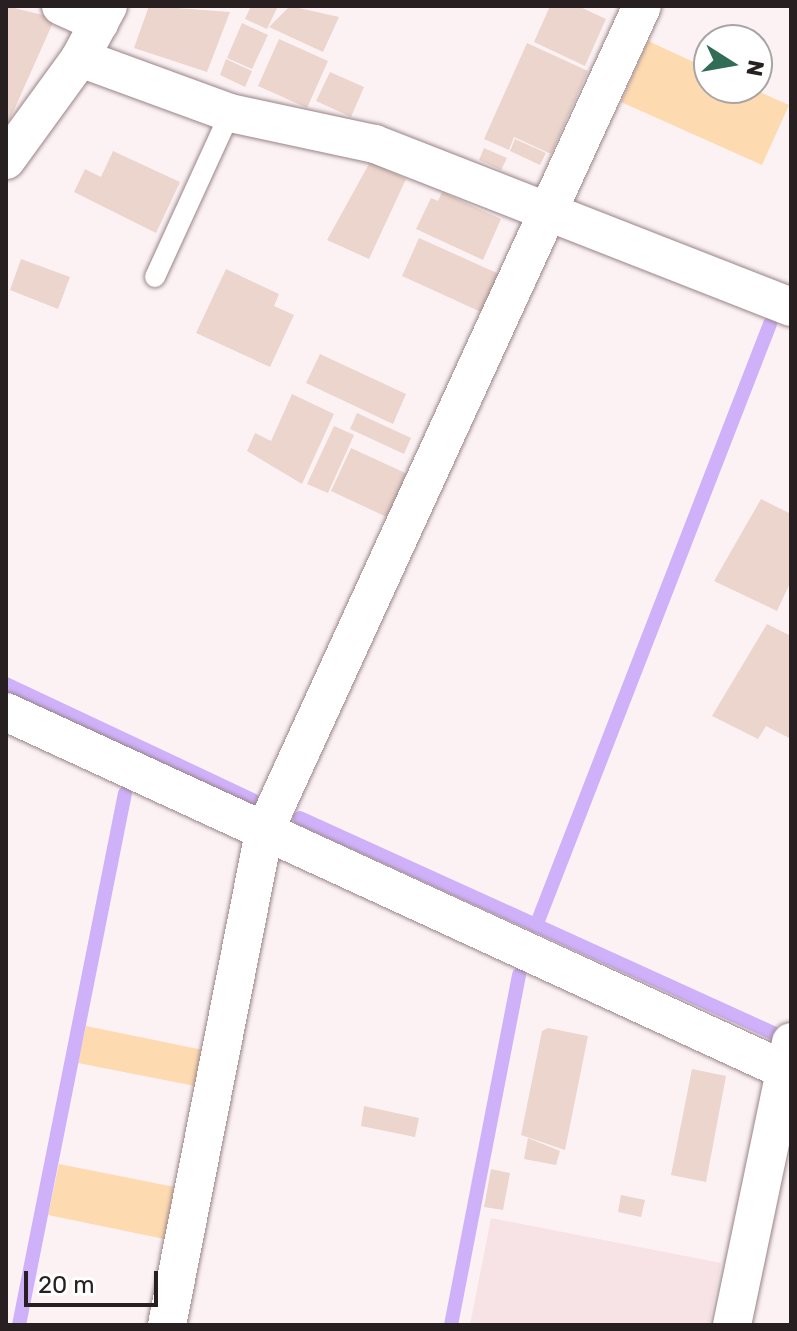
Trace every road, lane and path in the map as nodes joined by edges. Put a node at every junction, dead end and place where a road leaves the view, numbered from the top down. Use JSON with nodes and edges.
{"nodes":[{"id":1,"x":61,"y":6,"type":"edge"},
{"id":2,"x":642,"y":6,"type":"edge"},
{"id":3,"x":103,"y":14,"type":"edge"},
{"id":4,"x":80,"y":58,"type":"junction"},
{"id":5,"x":230,"y":113,"type":"junction"},
{"id":6,"x":6,"y":160,"type":"edge"},
{"id":7,"x":550,"y":208,"type":"junction"},
{"id":8,"x":155,"y":277,"type":"dead end"},
{"id":9,"x":791,"y":307,"type":"edge"},
{"id":10,"x":6,"y":712,"type":"edge"},
{"id":11,"x":264,"y":832,"type":"junction"},
{"id":12,"x":788,"y":1062,"type":"edge"},
{"id":13,"x":167,"y":1325,"type":"edge"},
{"id":14,"x":732,"y":1325,"type":"edge"}],
"edges":[{"from":1,"to":3,"type":"street"},
{"from":2,"to":7,"type":"street"},
{"from":3,"to":4,"type":"street"},
{"from":4,"to":5,"type":"street"},
{"from":4,"to":6,"type":"street"},
{"from":5,"to":7,"type":"street"},
{"from":5,"to":8,"type":"lane"},
{"from":7,"to":9,"type":"street"},
{"from":7,"to":11,"type":"street"},
{"from":10,"to":11,"type":"street"},
{"from":11,"to":12,"type":"street"},
{"from":11,"to":13,"type":"street"},
{"from":12,"to":14,"type":"street"}]}
